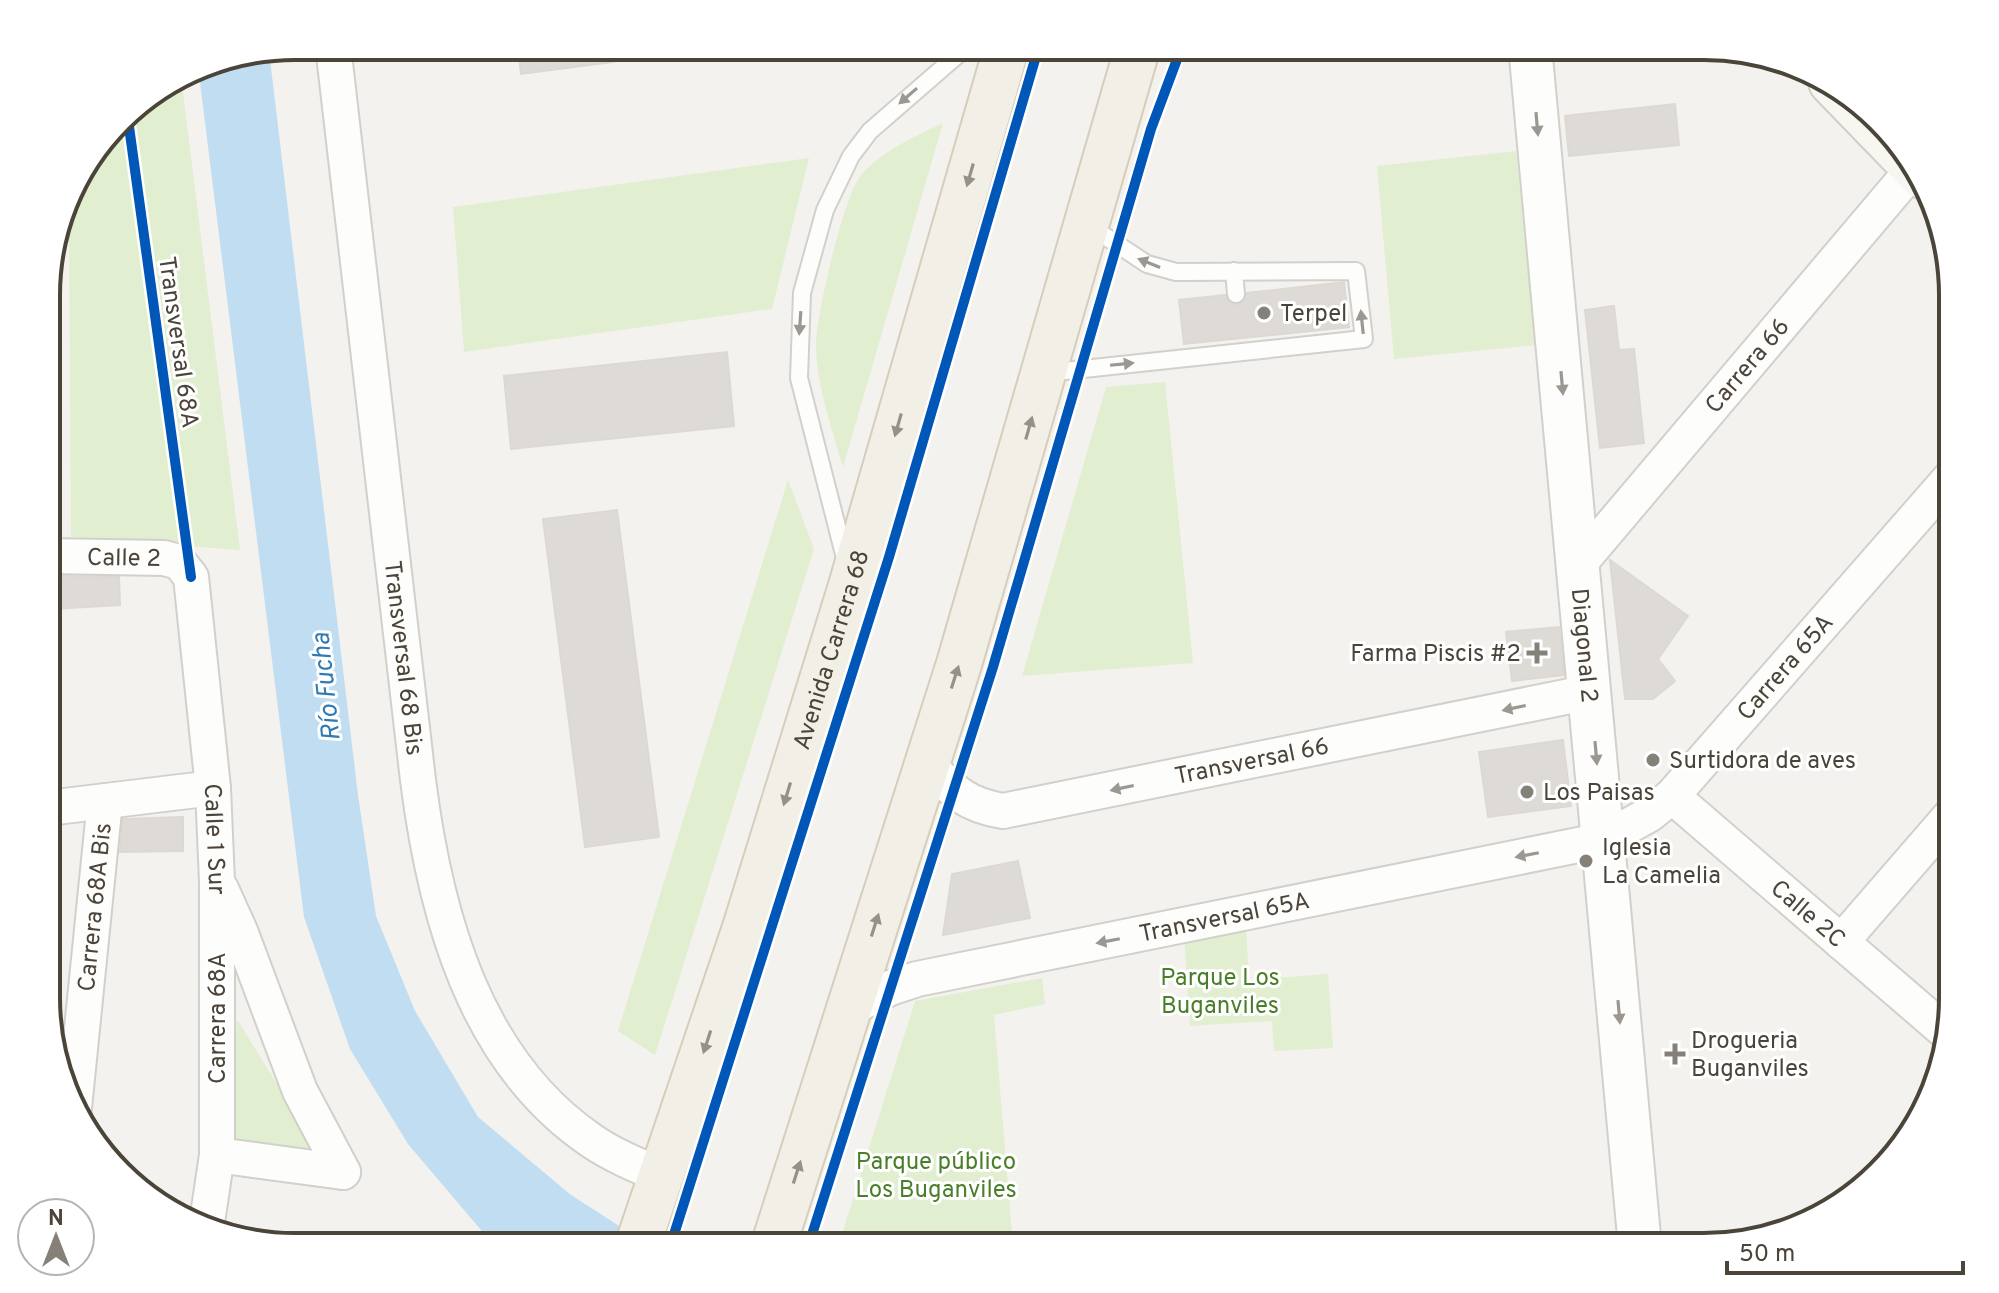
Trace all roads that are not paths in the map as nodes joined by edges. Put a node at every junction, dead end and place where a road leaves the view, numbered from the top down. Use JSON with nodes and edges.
{"nodes":[{"id":1,"x":1003,"y":60,"type":"edge"},
{"id":2,"x":1134,"y":60,"type":"edge"},
{"id":3,"x":1531,"y":60,"type":"edge"},
{"id":4,"x":335,"y":61,"type":"edge"},
{"id":5,"x":951,"y":61,"type":"edge"},
{"id":6,"x":1906,"y":174,"type":"edge"},
{"id":7,"x":1088,"y":224,"type":"junction"},
{"id":8,"x":1234,"y":271,"type":"junction"},
{"id":9,"x":1236,"y":294,"type":"dead end"},
{"id":10,"x":1045,"y":373,"type":"junction"},
{"id":11,"x":1938,"y":492,"type":"edge"},
{"id":12,"x":60,"y":556,"type":"edge"},
{"id":13,"x":1579,"y":564,"type":"junction"},
{"id":14,"x":191,"y":577,"type":"joint"},
{"id":15,"x":851,"y":586,"type":"junction"},
{"id":16,"x":1590,"y":692,"type":"junction"},
{"id":17,"x":927,"y":763,"type":"junction"},
{"id":18,"x":213,"y":788,"type":"junction"},
{"id":19,"x":1672,"y":796,"type":"junction"},
{"id":20,"x":105,"y":801,"type":"junction"},
{"id":21,"x":60,"y":807,"type":"edge"},
{"id":22,"x":1938,"y":830,"type":"edge"},
{"id":23,"x":1603,"y":840,"type":"junction"},
{"id":24,"x":217,"y":882,"type":"junction"},
{"id":25,"x":1841,"y":942,"type":"junction"},
{"id":26,"x":849,"y":1009,"type":"junction"},
{"id":27,"x":1937,"y":1024,"type":"edge"},
{"id":28,"x":76,"y":1084,"type":"edge"},
{"id":29,"x":217,"y":1155,"type":"junction"},
{"id":30,"x":658,"y":1191,"type":"junction"},
{"id":31,"x":208,"y":1216,"type":"edge"},
{"id":32,"x":1639,"y":1232,"type":"edge"},
{"id":33,"x":642,"y":1233,"type":"edge"},
{"id":34,"x":778,"y":1233,"type":"edge"}],
"edges":[{"from":1,"to":15,"type":"main road","name":"Avenida Carrera 68","one_way":true},
{"from":2,"to":7,"type":"main road"},
{"from":3,"to":13,"type":"street","name":"Diagonal 2","one_way":true},
{"from":4,"to":30,"type":"street","name":"Transversal 68 Bis"},
{"from":5,"to":15,"type":"lane","one_way":true},
{"from":6,"to":13,"type":"street","name":"Carrera 66"},
{"from":8,"to":7,"type":"lane","one_way":true},
{"from":7,"to":10,"type":"main road"},
{"from":8,"to":9,"type":"lane"},
{"from":10,"to":8,"type":"lane","one_way":true},
{"from":17,"to":10,"type":"main road","one_way":true},
{"from":11,"to":19,"type":"street","name":"Carrera 65A"},
{"from":12,"to":14,"type":"street","name":"Calle 2"},
{"from":13,"to":16,"type":"street","name":"Diagonal 2"},
{"from":14,"to":18,"type":"street","name":"Calle 1 Sur"},
{"from":15,"to":30,"type":"main road","name":"Avenida Carrera 68","one_way":true},
{"from":16,"to":17,"type":"street","name":"Transversal 66","one_way":true},
{"from":16,"to":23,"type":"street","name":"Diagonal 2","one_way":true},
{"from":26,"to":17,"type":"main road","one_way":true},
{"from":18,"to":20,"type":"street"},
{"from":18,"to":24,"type":"street","name":"Calle 1 Sur"},
{"from":19,"to":23,"type":"street","name":"Carrera 65A"},
{"from":19,"to":25,"type":"street","name":"Calle 2C"},
{"from":20,"to":21,"type":"street"},
{"from":20,"to":28,"type":"street","name":"Carrera 68A Bis"},
{"from":22,"to":25,"type":"street"},
{"from":23,"to":26,"type":"street","name":"Transversal 65A","one_way":true},
{"from":23,"to":32,"type":"street","name":"Diagonal 2","one_way":true},
{"from":24,"to":29,"type":"street","name":"Carrera 68A"},
{"from":24,"to":29,"type":"street","name":"Calle 1 Sur"},
{"from":25,"to":27,"type":"street","name":"Calle 2C"},
{"from":34,"to":26,"type":"main road","one_way":true},
{"from":29,"to":31,"type":"street","name":"Carrera 68A"},
{"from":30,"to":33,"type":"main road","name":"Avenida Carrera 68"}]}
